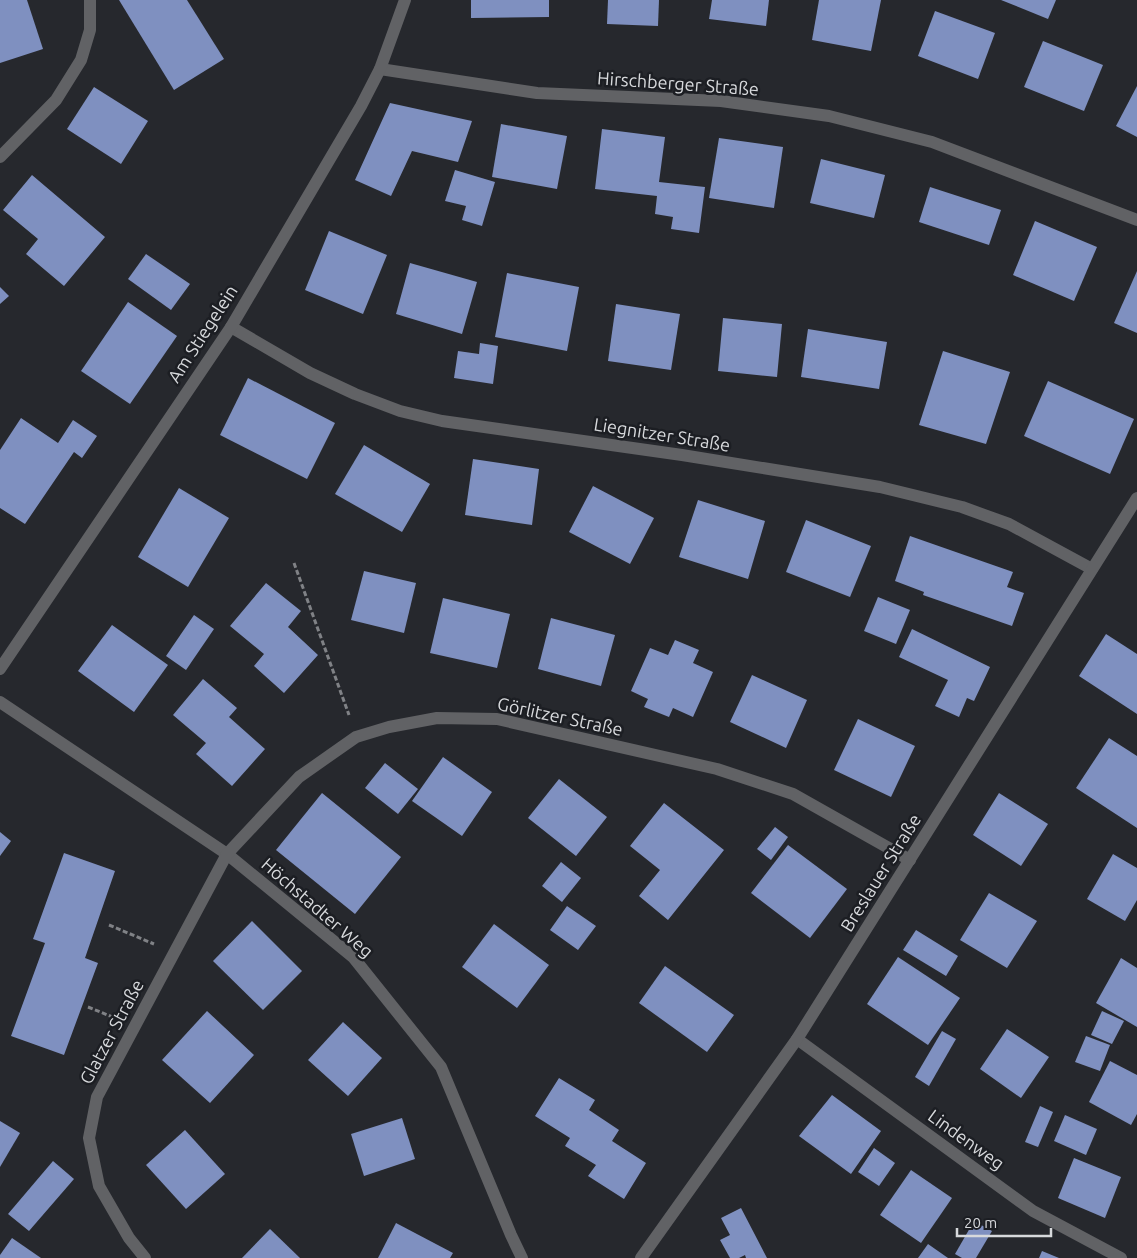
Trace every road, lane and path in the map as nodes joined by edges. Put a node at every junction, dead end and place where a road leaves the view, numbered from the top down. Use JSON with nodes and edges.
{"nodes":[{"id":1,"x":90,"y":0,"type":"edge"},
{"id":2,"x":405,"y":0,"type":"edge"},
{"id":3,"x":380,"y":69,"type":"junction"},
{"id":4,"x":0,"y":157,"type":"edge"},
{"id":5,"x":1137,"y":220,"type":"edge"},
{"id":6,"x":231,"y":327,"type":"junction"},
{"id":7,"x":1137,"y":498,"type":"edge"},
{"id":8,"x":294,"y":563,"type":"dead end"},
{"id":9,"x":1092,"y":569,"type":"junction"},
{"id":10,"x":0,"y":669,"type":"edge"},
{"id":11,"x":0,"y":702,"type":"edge"},
{"id":12,"x":356,"y":737,"type":"junction"},
{"id":13,"x":227,"y":854,"type":"junction"},
{"id":14,"x":910,"y":860,"type":"junction"},
{"id":15,"x":109,"y":925,"type":"dead end"},
{"id":16,"x":175,"y":953,"type":"junction"},
{"id":17,"x":88,"y":1007,"type":"dead end"},
{"id":18,"x":134,"y":1026,"type":"junction"},
{"id":19,"x":797,"y":1039,"type":"junction"},
{"id":20,"x":146,"y":1258,"type":"edge"},
{"id":21,"x":522,"y":1258,"type":"edge"},
{"id":22,"x":641,"y":1258,"type":"edge"},
{"id":23,"x":1121,"y":1258,"type":"edge"}],
"edges":[{"from":1,"to":4,"type":"street"},
{"from":2,"to":3,"type":"street","name":"Am Stiegelein"},
{"from":3,"to":5,"type":"street","name":"Hirschberger Straße"},
{"from":3,"to":6,"type":"street","name":"Am Stiegelein"},
{"from":6,"to":9,"type":"street","name":"Liegnitzer Straße"},
{"from":6,"to":10,"type":"street","name":"Am Stiegelein"},
{"from":7,"to":9,"type":"street","name":"Breslauer Straße"},
{"from":8,"to":12,"type":"path"},
{"from":9,"to":14,"type":"street","name":"Breslauer Straße"},
{"from":11,"to":13,"type":"street","name":"Höchstadter Weg"},
{"from":12,"to":13,"type":"street","name":"Görlitzer Straße"},
{"from":12,"to":14,"type":"street","name":"Görlitzer Straße"},
{"from":13,"to":16,"type":"street","name":"Glatzer Straße"},
{"from":13,"to":21,"type":"street","name":"Höchstadter Weg"},
{"from":14,"to":19,"type":"street","name":"Breslauer Straße"},
{"from":15,"to":16,"type":"path"},
{"from":16,"to":18,"type":"street","name":"Glatzer Straße"},
{"from":17,"to":18,"type":"path"},
{"from":18,"to":20,"type":"street","name":"Glatzer Straße"},
{"from":19,"to":22,"type":"street","name":"Breslauer Straße"},
{"from":19,"to":23,"type":"street","name":"Lindenweg"}]}
